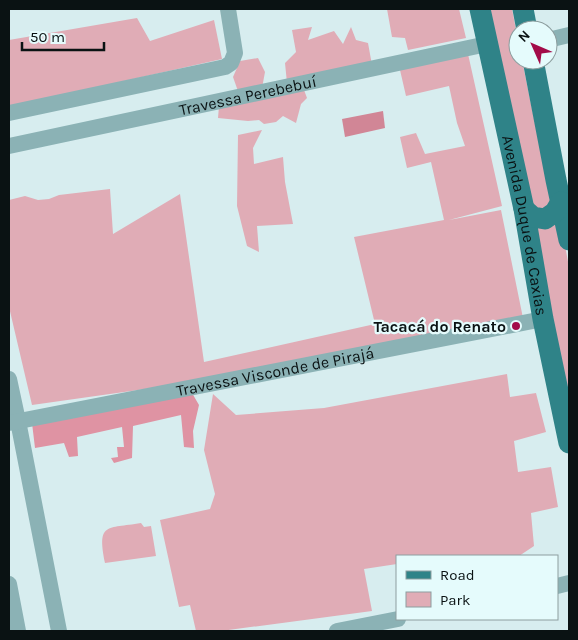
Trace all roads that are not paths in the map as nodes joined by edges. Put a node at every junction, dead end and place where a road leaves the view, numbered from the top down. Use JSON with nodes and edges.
{"nodes":[{"id":1,"x":228,"y":9,"type":"edge"},
{"id":2,"x":480,"y":9,"type":"edge"},
{"id":3,"x":487,"y":44,"type":"junction"},
{"id":4,"x":535,"y":70,"type":"edge"},
{"id":5,"x":9,"y":113,"type":"edge"},
{"id":6,"x":9,"y":146,"type":"edge"},
{"id":7,"x":562,"y":178,"type":"edge"},
{"id":8,"x":561,"y":202,"type":"junction"},
{"id":9,"x":524,"y":209,"type":"junction"},
{"id":10,"x":569,"y":240,"type":"edge"},
{"id":11,"x":543,"y":319,"type":"junction"},
{"id":12,"x":9,"y":379,"type":"edge"},
{"id":13,"x":14,"y":422,"type":"edge"},
{"id":14,"x":569,"y":443,"type":"edge"},
{"id":15,"x":9,"y":584,"type":"edge"},
{"id":16,"x":396,"y":619,"type":"edge"},
{"id":17,"x":18,"y":631,"type":"edge"},
{"id":18,"x":59,"y":631,"type":"edge"},
{"id":19,"x":337,"y":631,"type":"edge"}],
"edges":[{"from":1,"to":5,"type":"street"},
{"from":2,"to":3,"type":"main road","name":"Avenida Duque de Caxias"},
{"from":3,"to":6,"type":"street","name":"Travessa Perebebuí"},
{"from":3,"to":9,"type":"main road","name":"Avenida Duque de Caxias"},
{"from":4,"to":7,"type":"main road"},
{"from":7,"to":8,"type":"main road"},
{"from":8,"to":9,"type":"main road"},
{"from":8,"to":10,"type":"main road"},
{"from":9,"to":11,"type":"main road","name":"Avenida Duque de Caxias"},
{"from":11,"to":13,"type":"street","name":"Travessa Visconde de Pirajá"},
{"from":11,"to":14,"type":"main road","name":"Avenida Duque de Caxias"},
{"from":12,"to":13,"type":"street"},
{"from":13,"to":18,"type":"street"},
{"from":15,"to":17,"type":"street"},
{"from":16,"to":19,"type":"street"}]}
